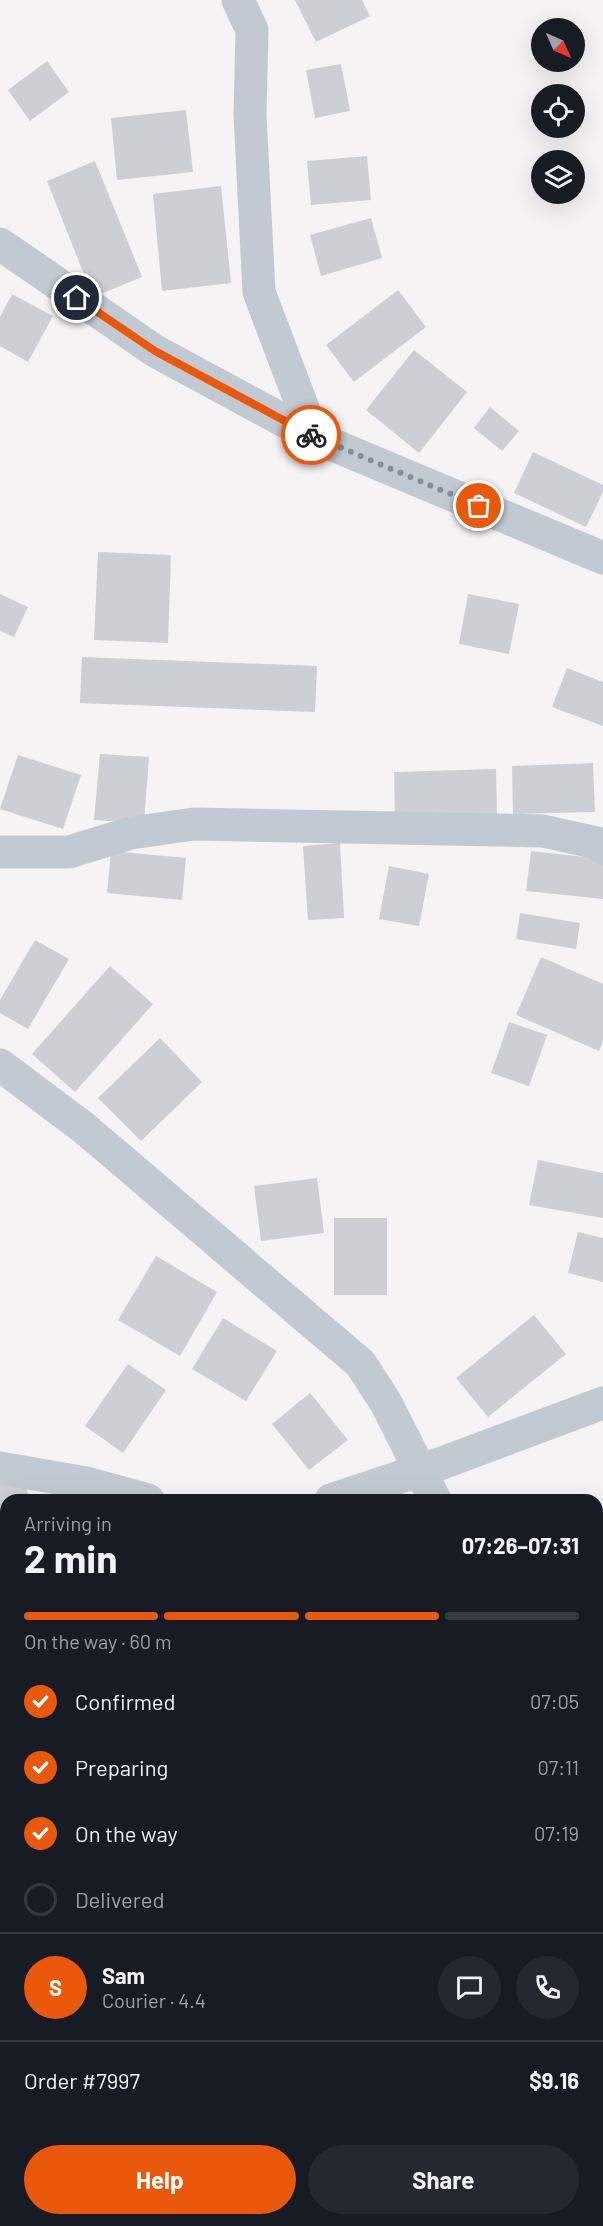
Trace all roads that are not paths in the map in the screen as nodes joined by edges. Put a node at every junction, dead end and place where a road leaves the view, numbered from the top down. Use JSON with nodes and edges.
{"nodes":[{"id":1,"x":238,"y":0,"type":"edge"},
{"id":2,"x":0,"y":244,"type":"edge"},
{"id":3,"x":314,"y":437,"type":"junction"},
{"id":4,"x":603,"y":558,"type":"edge"},
{"id":5,"x":603,"y":848,"type":"edge"},
{"id":6,"x":0,"y":852,"type":"edge"},
{"id":7,"x":0,"y":1065,"type":"edge"},
{"id":8,"x":603,"y":1386,"type":"edge"},
{"id":9,"x":592,"y":1406,"type":"edge"},
{"id":10,"x":0,"y":1468,"type":"edge"},
{"id":11,"x":420,"y":1470,"type":"junction"},
{"id":12,"x":126,"y":1494,"type":"edge"},
{"id":13,"x":349,"y":1494,"type":"edge"},
{"id":14,"x":432,"y":1494,"type":"edge"}],
"edges":[{"from":1,"to":3,"type":"street"},
{"from":2,"to":3,"type":"street"},
{"from":3,"to":4,"type":"street"},
{"from":5,"to":6,"type":"street"},
{"from":7,"to":11,"type":"street"},
{"from":8,"to":9,"type":"street"},
{"from":9,"to":11,"type":"street"},
{"from":10,"to":12,"type":"street"},
{"from":11,"to":13,"type":"street"},
{"from":11,"to":14,"type":"street"}]}
